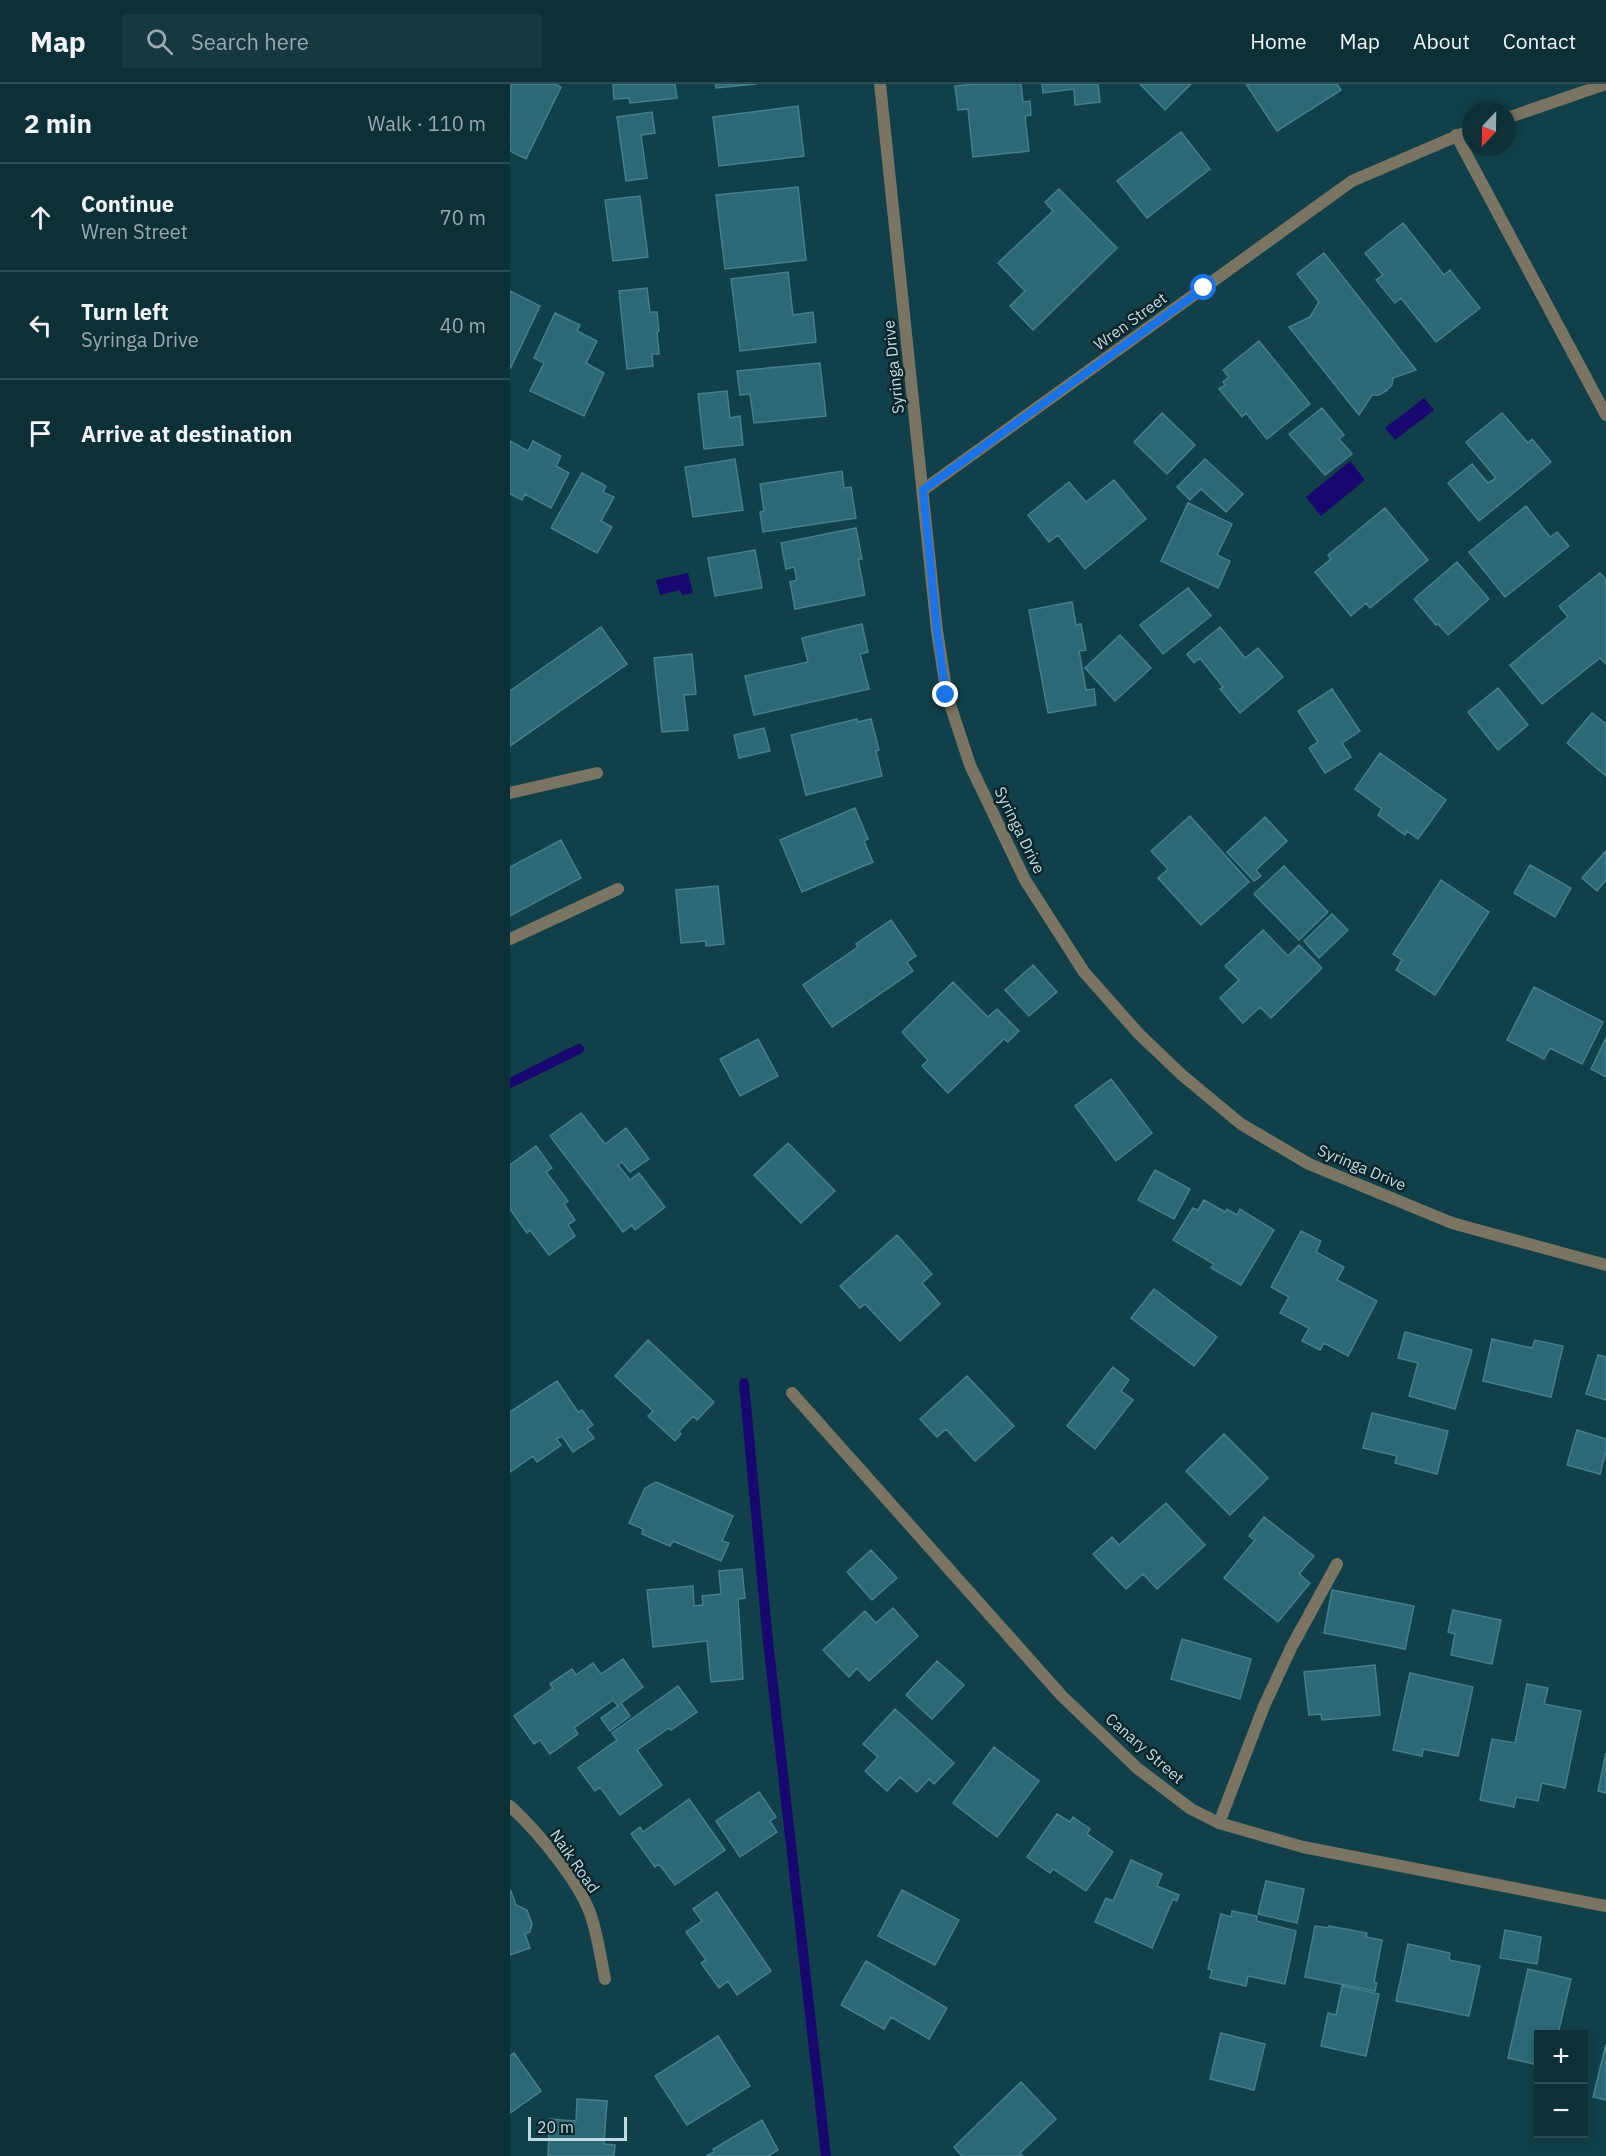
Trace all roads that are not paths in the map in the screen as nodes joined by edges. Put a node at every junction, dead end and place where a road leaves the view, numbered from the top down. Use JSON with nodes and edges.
{"nodes":[{"id":1,"x":880,"y":84,"type":"edge"},
{"id":2,"x":1606,"y":84,"type":"edge"},
{"id":3,"x":1516,"y":115,"type":"edge"},
{"id":4,"x":1462,"y":133,"type":"edge"},
{"id":5,"x":1456,"y":135,"type":"junction"},
{"id":6,"x":1606,"y":416,"type":"edge"},
{"id":7,"x":923,"y":490,"type":"junction"},
{"id":8,"x":597,"y":773,"type":"dead end"},
{"id":9,"x":510,"y":793,"type":"edge"},
{"id":10,"x":618,"y":889,"type":"dead end"},
{"id":11,"x":510,"y":939,"type":"edge"},
{"id":12,"x":1606,"y":1265,"type":"edge"},
{"id":13,"x":792,"y":1393,"type":"dead end"},
{"id":14,"x":1338,"y":1564,"type":"dead end"},
{"id":15,"x":510,"y":1806,"type":"edge"},
{"id":16,"x":1220,"y":1823,"type":"junction"},
{"id":17,"x":1606,"y":1906,"type":"edge"},
{"id":18,"x":605,"y":1978,"type":"dead end"}],
"edges":[{"from":1,"to":7,"type":"street","name":"Syringa Drive"},
{"from":2,"to":3,"type":"street"},
{"from":4,"to":5,"type":"street","name":"Wren Street"},
{"from":5,"to":6,"type":"street"},
{"from":5,"to":7,"type":"street","name":"Wren Street"},
{"from":7,"to":12,"type":"street","name":"Syringa Drive"},
{"from":8,"to":9,"type":"street"},
{"from":10,"to":11,"type":"street"},
{"from":13,"to":16,"type":"street","name":"Canary Street"},
{"from":14,"to":16,"type":"street"},
{"from":15,"to":18,"type":"street","name":"Naik Road"},
{"from":16,"to":17,"type":"street","name":"Canary Street"}]}
